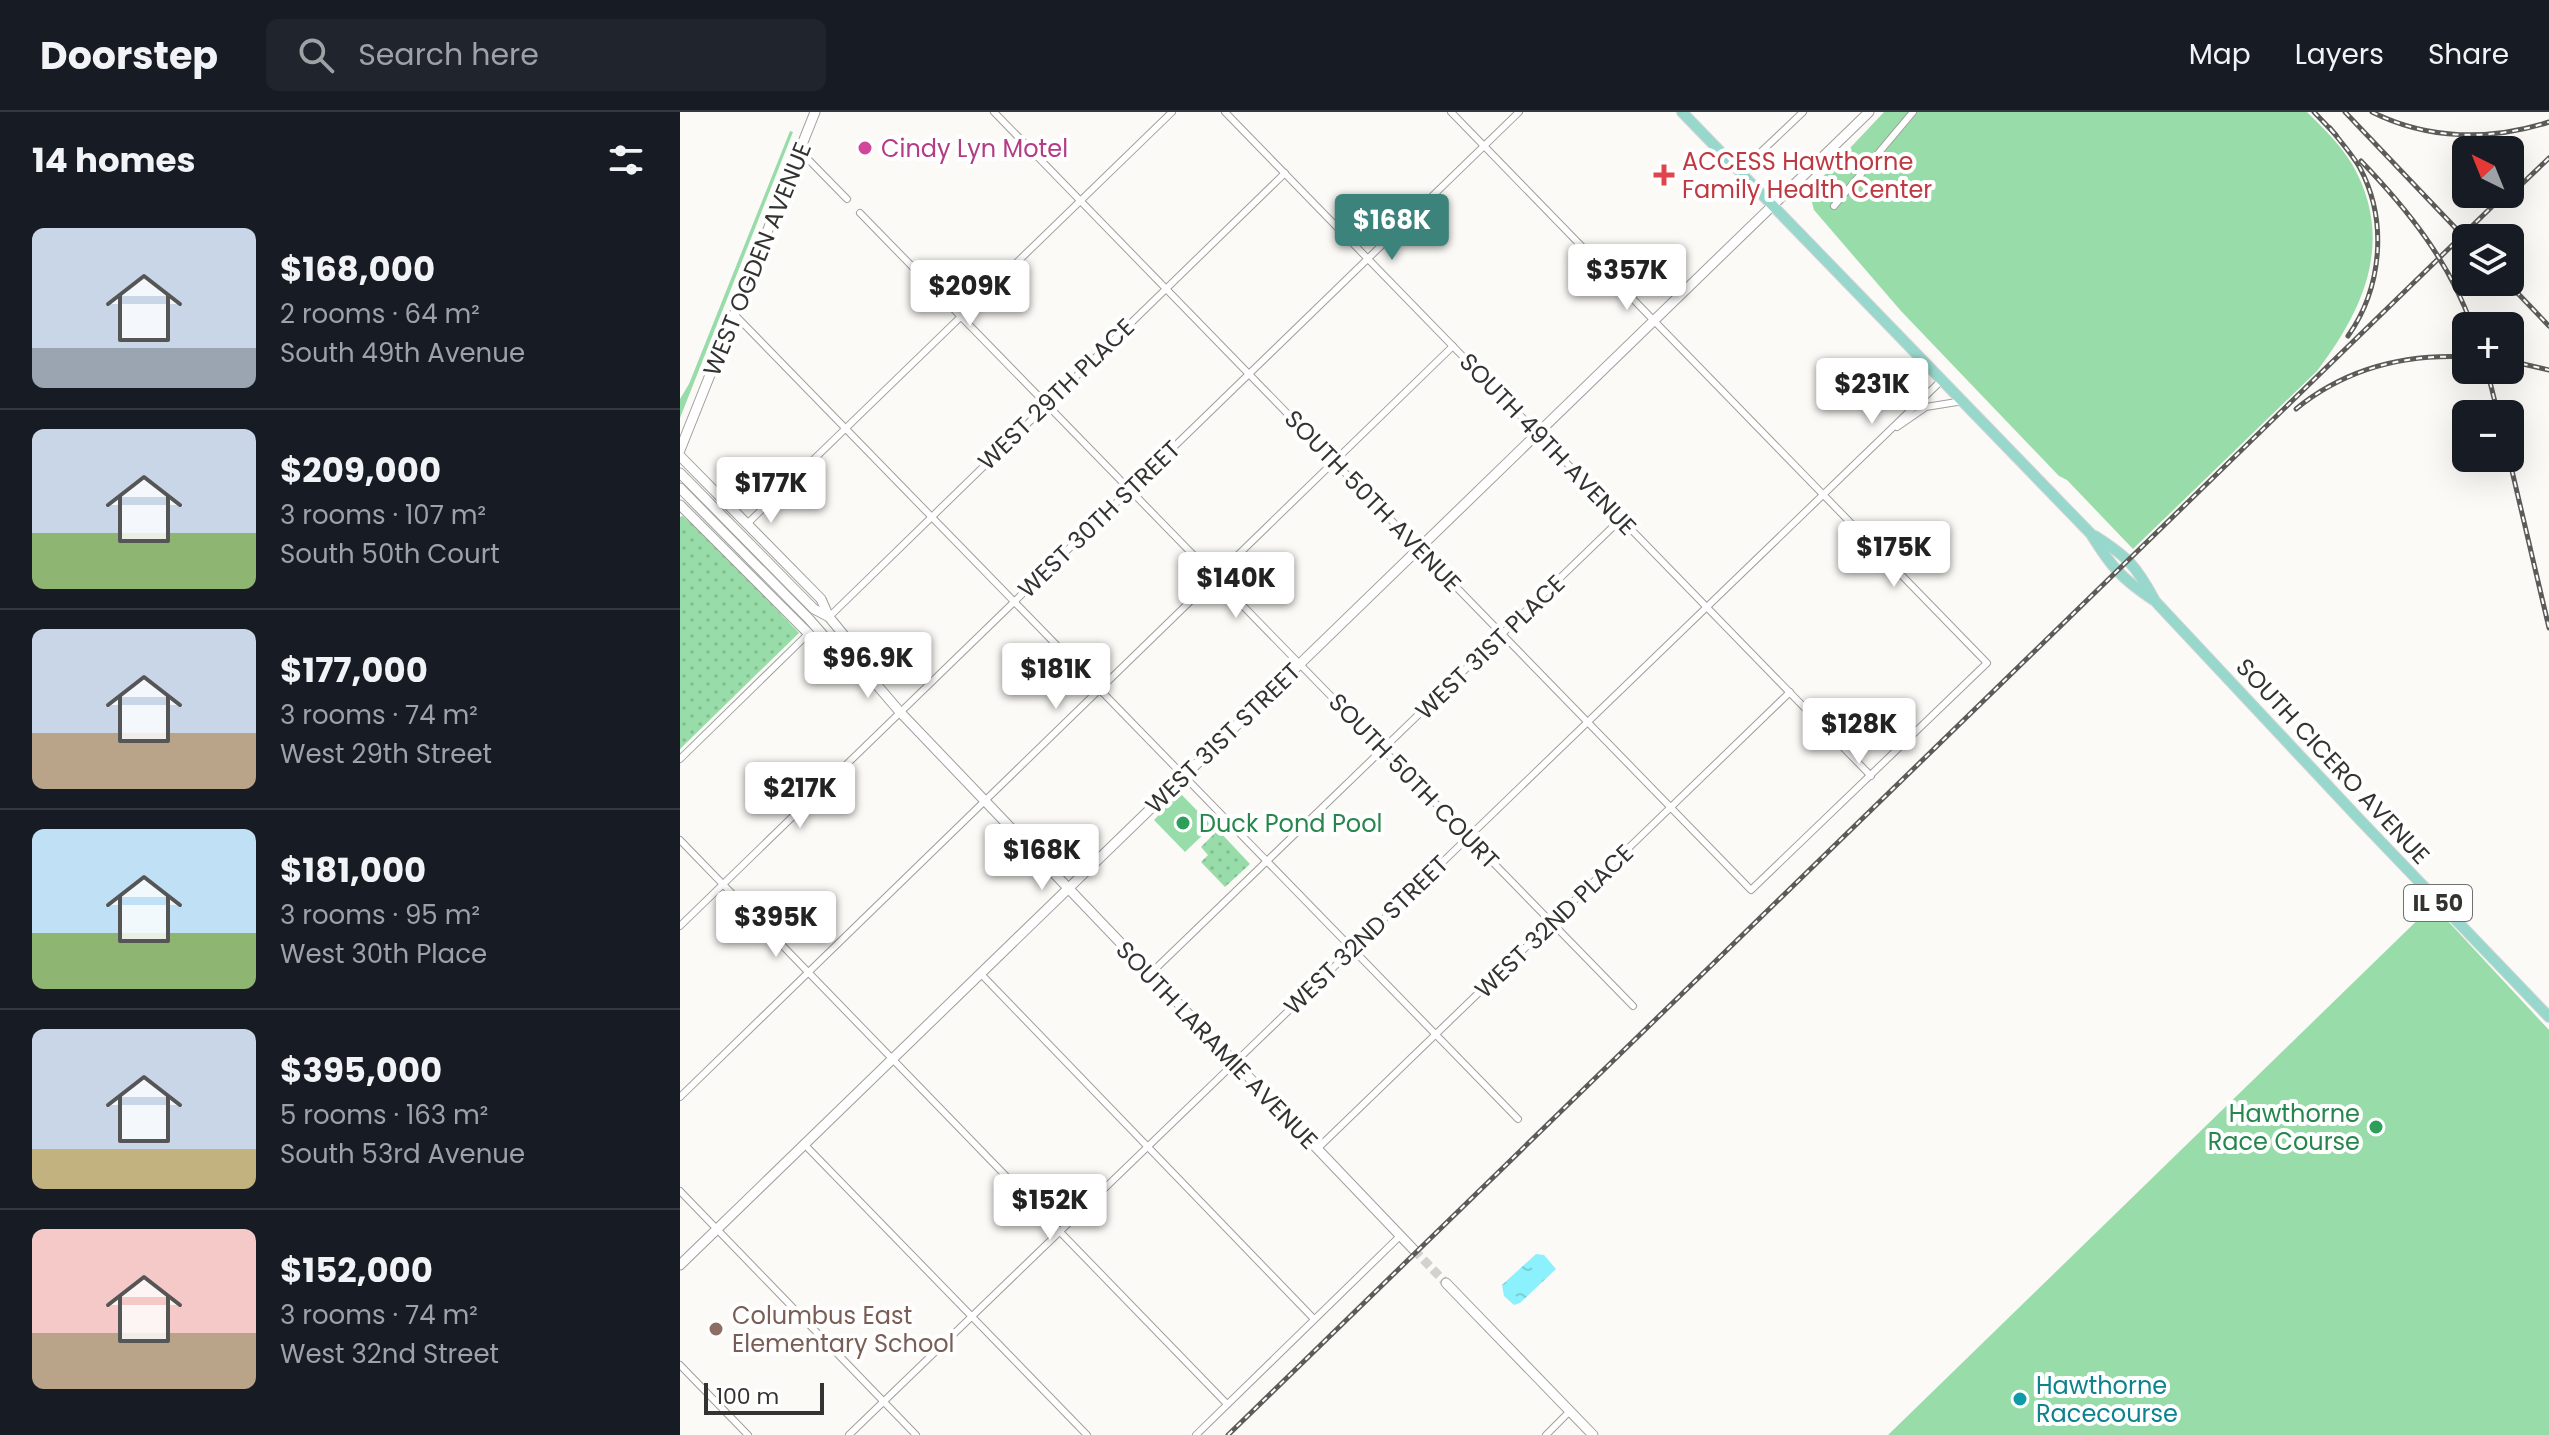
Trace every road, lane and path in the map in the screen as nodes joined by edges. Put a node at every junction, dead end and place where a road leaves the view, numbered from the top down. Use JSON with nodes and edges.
{"nodes":[{"id":1,"x":815,"y":112,"type":"edge"},
{"id":2,"x":1172,"y":112,"type":"edge"},
{"id":3,"x":1225,"y":112,"type":"edge"},
{"id":4,"x":1451,"y":112,"type":"edge"},
{"id":5,"x":1519,"y":112,"type":"edge"},
{"id":6,"x":1682,"y":112,"type":"edge"},
{"id":7,"x":1803,"y":112,"type":"edge"},
{"id":8,"x":1869,"y":112,"type":"edge"},
{"id":9,"x":1913,"y":112,"type":"edge"},
{"id":10,"x":996,"y":113,"type":"edge"},
{"id":11,"x":1484,"y":145,"type":"junction"},
{"id":12,"x":800,"y":151,"type":"junction"},
{"id":13,"x":1741,"y":171,"type":"junction"},
{"id":14,"x":1285,"y":173,"type":"junction"},
{"id":15,"x":847,"y":199,"type":"dead end"},
{"id":16,"x":1080,"y":201,"type":"junction"},
{"id":17,"x":1774,"y":204,"type":"junction"},
{"id":18,"x":1834,"y":206,"type":"dead end"},
{"id":19,"x":860,"y":213,"type":"dead end"},
{"id":20,"x":1368,"y":258,"type":"junction"},
{"id":21,"x":1165,"y":288,"type":"junction"},
{"id":22,"x":734,"y":314,"type":"junction"},
{"id":23,"x":961,"y":316,"type":"junction"},
{"id":24,"x":1655,"y":319,"type":"junction"},
{"id":25,"x":1453,"y":346,"type":"junction"},
{"id":26,"x":1249,"y":374,"type":"junction"},
{"id":27,"x":1943,"y":379,"type":"junction"},
{"id":28,"x":1964,"y":401,"type":"junction"},
{"id":29,"x":1046,"y":403,"type":"junction"},
{"id":30,"x":845,"y":428,"type":"junction"},
{"id":31,"x":1538,"y":433,"type":"junction"},
{"id":32,"x":1884,"y":436,"type":"junction"},
{"id":33,"x":680,"y":453,"type":"edge"},
{"id":34,"x":1334,"y":461,"type":"junction"},
{"id":35,"x":680,"y":473,"type":"edge"},
{"id":36,"x":680,"y":488,"type":"edge"},
{"id":37,"x":1130,"y":489,"type":"junction"},
{"id":38,"x":1822,"y":494,"type":"junction"},
{"id":39,"x":680,"y":505,"type":"edge"},
{"id":40,"x":680,"y":514,"type":"edge"},
{"id":41,"x":931,"y":516,"type":"junction"},
{"id":42,"x":1621,"y":519,"type":"junction"},
{"id":43,"x":696,"y":521,"type":"junction"},
{"id":44,"x":747,"y":524,"type":"junction"},
{"id":45,"x":732,"y":532,"type":"junction"},
{"id":46,"x":2091,"y":534,"type":"junction"},
{"id":47,"x":1418,"y":548,"type":"junction"},
{"id":48,"x":1215,"y":577,"type":"junction"},
{"id":49,"x":2155,"y":601,"type":"junction"},
{"id":50,"x":1014,"y":602,"type":"junction"},
{"id":51,"x":1706,"y":606,"type":"junction"},
{"id":52,"x":829,"y":617,"type":"junction"},
{"id":53,"x":809,"y":633,"type":"junction"},
{"id":54,"x":1503,"y":635,"type":"junction"},
{"id":55,"x":837,"y":651,"type":"junction"},
{"id":56,"x":858,"y":663,"type":"junction"},
{"id":57,"x":1299,"y":664,"type":"junction"},
{"id":58,"x":1100,"y":689,"type":"junction"},
{"id":59,"x":1790,"y":692,"type":"junction"},
{"id":60,"x":900,"y":712,"type":"junction"},
{"id":61,"x":1587,"y":721,"type":"junction"},
{"id":62,"x":1383,"y":750,"type":"junction"},
{"id":63,"x":680,"y":759,"type":"edge"},
{"id":64,"x":1184,"y":776,"type":"junction"},
{"id":65,"x":1871,"y":776,"type":"junction"},
{"id":66,"x":984,"y":801,"type":"junction"},
{"id":67,"x":1671,"y":808,"type":"junction"},
{"id":68,"x":1468,"y":837,"type":"junction"},
{"id":69,"x":680,"y":840,"type":"edge"},
{"id":70,"x":1268,"y":862,"type":"junction"},
{"id":71,"x":723,"y":884,"type":"junction"},
{"id":72,"x":1069,"y":889,"type":"junction"},
{"id":73,"x":1552,"y":923,"type":"junction"},
{"id":74,"x":680,"y":926,"type":"edge"},
{"id":75,"x":1352,"y":949,"type":"junction"},
{"id":76,"x":810,"y":972,"type":"junction"},
{"id":77,"x":981,"y":974,"type":"junction"},
{"id":78,"x":1150,"y":974,"type":"junction"},
{"id":79,"x":1633,"y":1006,"type":"dead end"},
{"id":80,"x":2549,"y":1017,"type":"edge"},
{"id":81,"x":1436,"y":1035,"type":"junction"},
{"id":82,"x":894,"y":1058,"type":"junction"},
{"id":83,"x":1234,"y":1063,"type":"junction"},
{"id":84,"x":680,"y":1097,"type":"edge"},
{"id":85,"x":1518,"y":1119,"type":"dead end"},
{"id":86,"x":804,"y":1144,"type":"junction"},
{"id":87,"x":1148,"y":1147,"type":"junction"},
{"id":88,"x":1317,"y":1149,"type":"junction"},
{"id":89,"x":680,"y":1191,"type":"edge"},
{"id":90,"x":717,"y":1229,"type":"junction"},
{"id":91,"x":1060,"y":1231,"type":"junction"},
{"id":92,"x":1400,"y":1236,"type":"junction"},
{"id":93,"x":1414,"y":1250,"type":"tunnel mouth"},
{"id":94,"x":680,"y":1265,"type":"edge"},
{"id":95,"x":1446,"y":1283,"type":"tunnel mouth"},
{"id":96,"x":972,"y":1316,"type":"junction"},
{"id":97,"x":1314,"y":1319,"type":"junction"},
{"id":98,"x":680,"y":1365,"type":"edge"},
{"id":99,"x":884,"y":1402,"type":"junction"},
{"id":100,"x":1227,"y":1404,"type":"junction"},
{"id":101,"x":1570,"y":1411,"type":"junction"},
{"id":102,"x":748,"y":1435,"type":"edge"},
{"id":103,"x":849,"y":1435,"type":"edge"},
{"id":104,"x":916,"y":1435,"type":"edge"},
{"id":105,"x":1087,"y":1435,"type":"edge"},
{"id":106,"x":1196,"y":1435,"type":"edge"},
{"id":107,"x":1546,"y":1435,"type":"edge"},
{"id":108,"x":1593,"y":1435,"type":"edge"}],
"edges":[{"from":1,"to":12,"type":"main road","name":"WEST OGDEN AVENUE"},
{"from":2,"to":16,"type":"street"},
{"from":3,"to":14,"type":"street","name":"SOUTH 49TH AVENUE"},
{"from":4,"to":11,"type":"street"},
{"from":5,"to":11,"type":"street","name":"WEST 30TH STREET"},
{"from":6,"to":13,"type":"main road","name":"SOUTH CICERO AVENUE","number":"IL 50"},
{"from":7,"to":13,"type":"street"},
{"from":8,"to":17,"type":"main road","name":"WEST 31ST STREET"},
{"from":9,"to":18,"type":"street"},
{"from":10,"to":16,"type":"street","name":"SOUTH 50TH AVENUE"},
{"from":11,"to":20,"type":"street","name":"WEST 30TH STREET"},
{"from":11,"to":24,"type":"street"},
{"from":12,"to":15,"type":"street"},
{"from":12,"to":22,"type":"main road","name":"WEST OGDEN AVENUE"},
{"from":13,"to":17,"type":"main road","name":"SOUTH CICERO AVENUE","number":"IL 50"},
{"from":14,"to":20,"type":"street","name":"SOUTH 49TH AVENUE"},
{"from":14,"to":21,"type":"street","name":"WEST 29TH PLACE"},
{"from":16,"to":21,"type":"street","name":"SOUTH 50TH AVENUE"},
{"from":16,"to":23,"type":"street"},
{"from":17,"to":24,"type":"main road","name":"WEST 31ST STREET"},
{"from":17,"to":27,"type":"main road","name":"SOUTH CICERO AVENUE","number":"IL 50"},
{"from":19,"to":23,"type":"street","name":"SOUTH 50TH COURT"},
{"from":20,"to":25,"type":"street","name":"SOUTH 49TH AVENUE"},
{"from":20,"to":26,"type":"street","name":"WEST 30TH STREET"},
{"from":21,"to":26,"type":"street","name":"SOUTH 50TH AVENUE"},
{"from":21,"to":29,"type":"street","name":"WEST 29TH PLACE"},
{"from":22,"to":30,"type":"street"},
{"from":22,"to":33,"type":"main road","name":"WEST OGDEN AVENUE"},
{"from":23,"to":29,"type":"street","name":"SOUTH 50TH COURT"},
{"from":23,"to":30,"type":"street"},
{"from":24,"to":31,"type":"main road","name":"WEST 31ST STREET"},
{"from":24,"to":38,"type":"street"},
{"from":25,"to":31,"type":"street","name":"SOUTH 49TH AVENUE"},
{"from":25,"to":34,"type":"street"},
{"from":26,"to":34,"type":"street","name":"SOUTH 50TH AVENUE"},
{"from":26,"to":37,"type":"street","name":"WEST 30TH STREET"},
{"from":27,"to":28,"type":"main road","name":"SOUTH CICERO AVENUE","number":"IL 50"},
{"from":27,"to":32,"type":"street","name":"WEST 32ND STREET"},
{"from":28,"to":32,"type":"street","name":"WEST 32ND STREET"},
{"from":28,"to":46,"type":"main road","name":"SOUTH CICERO AVENUE","number":"IL 50"},
{"from":29,"to":37,"type":"street","name":"SOUTH 50TH COURT"},
{"from":29,"to":41,"type":"street","name":"WEST 29TH PLACE"},
{"from":30,"to":41,"type":"street"},
{"from":30,"to":44,"type":"street"},
{"from":31,"to":42,"type":"street","name":"SOUTH 49TH AVENUE"},
{"from":31,"to":47,"type":"main road","name":"WEST 31ST STREET"},
{"from":32,"to":38,"type":"street","name":"WEST 32ND STREET"},
{"from":33,"to":44,"type":"main road"},
{"from":34,"to":47,"type":"street","name":"SOUTH 50TH AVENUE"},
{"from":34,"to":48,"type":"street"},
{"from":35,"to":45,"type":"main road","name":"SOUTH LARAMIE AVENUE"},
{"from":36,"to":45,"type":"main road","name":"SOUTH LARAMIE AVENUE"},
{"from":37,"to":48,"type":"street","name":"SOUTH 50TH COURT"},
{"from":37,"to":50,"type":"street","name":"WEST 30TH STREET"},
{"from":38,"to":51,"type":"street","name":"WEST 32ND STREET"},
{"from":38,"to":65,"type":"street"},
{"from":39,"to":43,"type":"main road"},
{"from":40,"to":43,"type":"main road"},
{"from":41,"to":50,"type":"street"},
{"from":41,"to":52,"type":"street","name":"WEST 29TH PLACE"},
{"from":42,"to":51,"type":"street","name":"SOUTH 49TH AVENUE"},
{"from":42,"to":54,"type":"street","name":"WEST 31ST PLACE"},
{"from":43,"to":53,"type":"main road"},
{"from":44,"to":52,"type":"main road"},
{"from":45,"to":52,"type":"main road","name":"SOUTH LARAMIE AVENUE"},
{"from":45,"to":55,"type":"main road","name":"SOUTH LARAMIE AVENUE"},
{"from":46,"to":49,"type":"main road","name":"SOUTH CICERO AVENUE","number":"IL 50"},
{"from":46,"to":49,"type":"main road","name":"SOUTH CICERO AVENUE","number":"IL 50"},
{"from":47,"to":54,"type":"street","name":"SOUTH 50TH AVENUE"},
{"from":47,"to":57,"type":"main road","name":"WEST 31ST STREET"},
{"from":48,"to":57,"type":"street","name":"SOUTH 50TH COURT"},
{"from":48,"to":58,"type":"street"},
{"from":49,"to":80,"type":"main road","name":"SOUTH CICERO AVENUE","number":"IL 50"},
{"from":50,"to":58,"type":"street"},
{"from":50,"to":60,"type":"street","name":"WEST 30TH STREET"},
{"from":51,"to":59,"type":"street","name":"SOUTH 49TH AVENUE"},
{"from":51,"to":61,"type":"street","name":"WEST 32ND STREET"},
{"from":52,"to":56,"type":"main road","name":"SOUTH LARAMIE AVENUE"},
{"from":53,"to":55,"type":"main road"},
{"from":53,"to":63,"type":"street"},
{"from":54,"to":61,"type":"street","name":"SOUTH 50TH AVENUE"},
{"from":54,"to":62,"type":"street","name":"WEST 31ST PLACE"},
{"from":55,"to":56,"type":"main road","name":"SOUTH LARAMIE AVENUE"},
{"from":56,"to":60,"type":"main road","name":"SOUTH LARAMIE AVENUE"},
{"from":57,"to":62,"type":"street","name":"SOUTH 50TH COURT"},
{"from":57,"to":64,"type":"main road","name":"WEST 31ST STREET"},
{"from":58,"to":64,"type":"street"},
{"from":58,"to":66,"type":"street"},
{"from":59,"to":65,"type":"street","name":"SOUTH 49TH AVENUE"},
{"from":59,"to":67,"type":"street","name":"WEST 32ND PLACE"},
{"from":60,"to":66,"type":"main road","name":"SOUTH LARAMIE AVENUE"},
{"from":60,"to":71,"type":"street","name":"WEST 30TH STREET"},
{"from":61,"to":67,"type":"street","name":"SOUTH 50TH AVENUE"},
{"from":61,"to":68,"type":"street","name":"WEST 32ND STREET"},
{"from":62,"to":68,"type":"street","name":"SOUTH 50TH COURT"},
{"from":62,"to":70,"type":"street","name":"WEST 31ST PLACE"},
{"from":64,"to":70,"type":"street"},
{"from":64,"to":72,"type":"main road","name":"WEST 31ST STREET"},
{"from":65,"to":67,"type":"street","name":"SOUTH 50TH AVENUE"},
{"from":66,"to":72,"type":"main road","name":"SOUTH LARAMIE AVENUE"},
{"from":66,"to":76,"type":"street"},
{"from":67,"to":73,"type":"street","name":"WEST 32ND PLACE"},
{"from":68,"to":73,"type":"street","name":"SOUTH 50TH COURT"},
{"from":68,"to":75,"type":"street","name":"WEST 32ND STREET"},
{"from":69,"to":71,"type":"street"},
{"from":70,"to":75,"type":"street"},
{"from":70,"to":78,"type":"street","name":"WEST 31ST PLACE"},
{"from":71,"to":74,"type":"street","name":"WEST 30TH STREET"},
{"from":71,"to":76,"type":"street"},
{"from":72,"to":77,"type":"main road","name":"WEST 31ST STREET"},
{"from":72,"to":78,"type":"main road","name":"SOUTH LARAMIE AVENUE"},
{"from":73,"to":79,"type":"street","name":"SOUTH 50TH COURT"},
{"from":73,"to":81,"type":"street","name":"WEST 32ND PLACE"},
{"from":75,"to":81,"type":"street"},
{"from":75,"to":83,"type":"street","name":"WEST 32ND STREET"},
{"from":76,"to":82,"type":"street"},
{"from":76,"to":84,"type":"street"},
{"from":77,"to":82,"type":"main road","name":"WEST 31ST STREET"},
{"from":77,"to":87,"type":"street"},
{"from":78,"to":83,"type":"main road","name":"SOUTH LARAMIE AVENUE"},
{"from":81,"to":85,"type":"street"},
{"from":81,"to":88,"type":"street","name":"WEST 32ND PLACE"},
{"from":82,"to":86,"type":"main road","name":"WEST 31ST STREET"},
{"from":82,"to":91,"type":"street"},
{"from":83,"to":87,"type":"street","name":"WEST 32ND STREET"},
{"from":83,"to":88,"type":"main road","name":"SOUTH LARAMIE AVENUE"},
{"from":86,"to":90,"type":"main road","name":"WEST 31ST STREET"},
{"from":86,"to":96,"type":"street"},
{"from":87,"to":91,"type":"street","name":"WEST 32ND STREET"},
{"from":87,"to":97,"type":"street"},
{"from":88,"to":92,"type":"main road","name":"SOUTH LARAMIE AVENUE"},
{"from":89,"to":90,"type":"street"},
{"from":90,"to":94,"type":"main road","name":"WEST 31ST STREET"},
{"from":90,"to":99,"type":"street"},
{"from":91,"to":96,"type":"street","name":"WEST 32ND STREET"},
{"from":91,"to":100,"type":"street"},
{"from":92,"to":93,"type":"main road","name":"SOUTH LARAMIE AVENUE"},
{"from":92,"to":97,"type":"street"},
{"from":95,"to":101,"type":"main road"},
{"from":96,"to":99,"type":"street","name":"WEST 32ND STREET"},
{"from":96,"to":105,"type":"street"},
{"from":97,"to":100,"type":"street"},
{"from":98,"to":102,"type":"street"},
{"from":99,"to":103,"type":"street","name":"WEST 32ND STREET"},
{"from":99,"to":104,"type":"street"},
{"from":100,"to":106,"type":"street"},
{"from":101,"to":107,"type":"street"},
{"from":101,"to":108,"type":"main road"}]}
